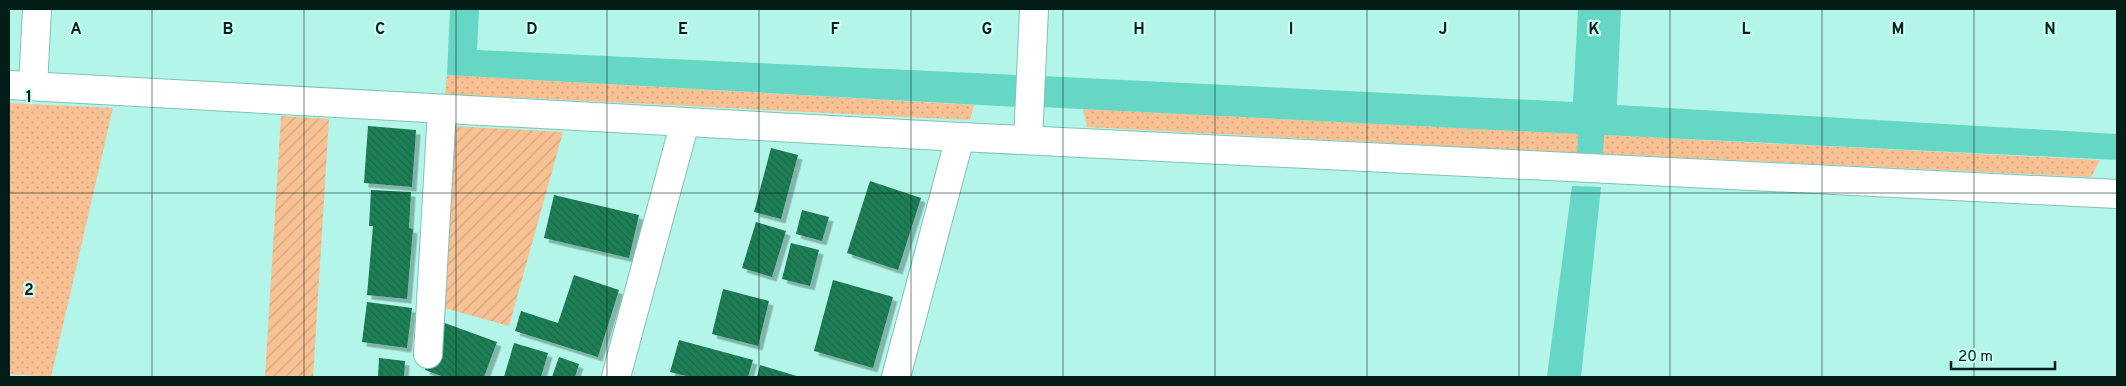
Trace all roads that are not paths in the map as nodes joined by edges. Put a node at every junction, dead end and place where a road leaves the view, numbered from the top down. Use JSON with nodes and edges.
{"nodes":[{"id":1,"x":37,"y":9,"type":"edge"},
{"id":2,"x":1034,"y":9,"type":"edge"},
{"id":3,"x":21,"y":85,"type":"edge"},
{"id":4,"x":442,"y":109,"type":"junction"},
{"id":5,"x":685,"y":122,"type":"junction"},
{"id":6,"x":960,"y":137,"type":"junction"},
{"id":7,"x":1028,"y":140,"type":"junction"},
{"id":8,"x":2117,"y":194,"type":"edge"},
{"id":9,"x":428,"y":354,"type":"dead end"},
{"id":10,"x":616,"y":377,"type":"edge"},
{"id":11,"x":896,"y":377,"type":"edge"}],
"edges":[{"from":1,"to":3,"type":"street"},
{"from":2,"to":7,"type":"street"},
{"from":3,"to":4,"type":"street"},
{"from":4,"to":5,"type":"street"},
{"from":4,"to":9,"type":"street"},
{"from":5,"to":6,"type":"street"},
{"from":5,"to":10,"type":"street"},
{"from":6,"to":7,"type":"street"},
{"from":6,"to":11,"type":"street"},
{"from":7,"to":8,"type":"street"}]}
